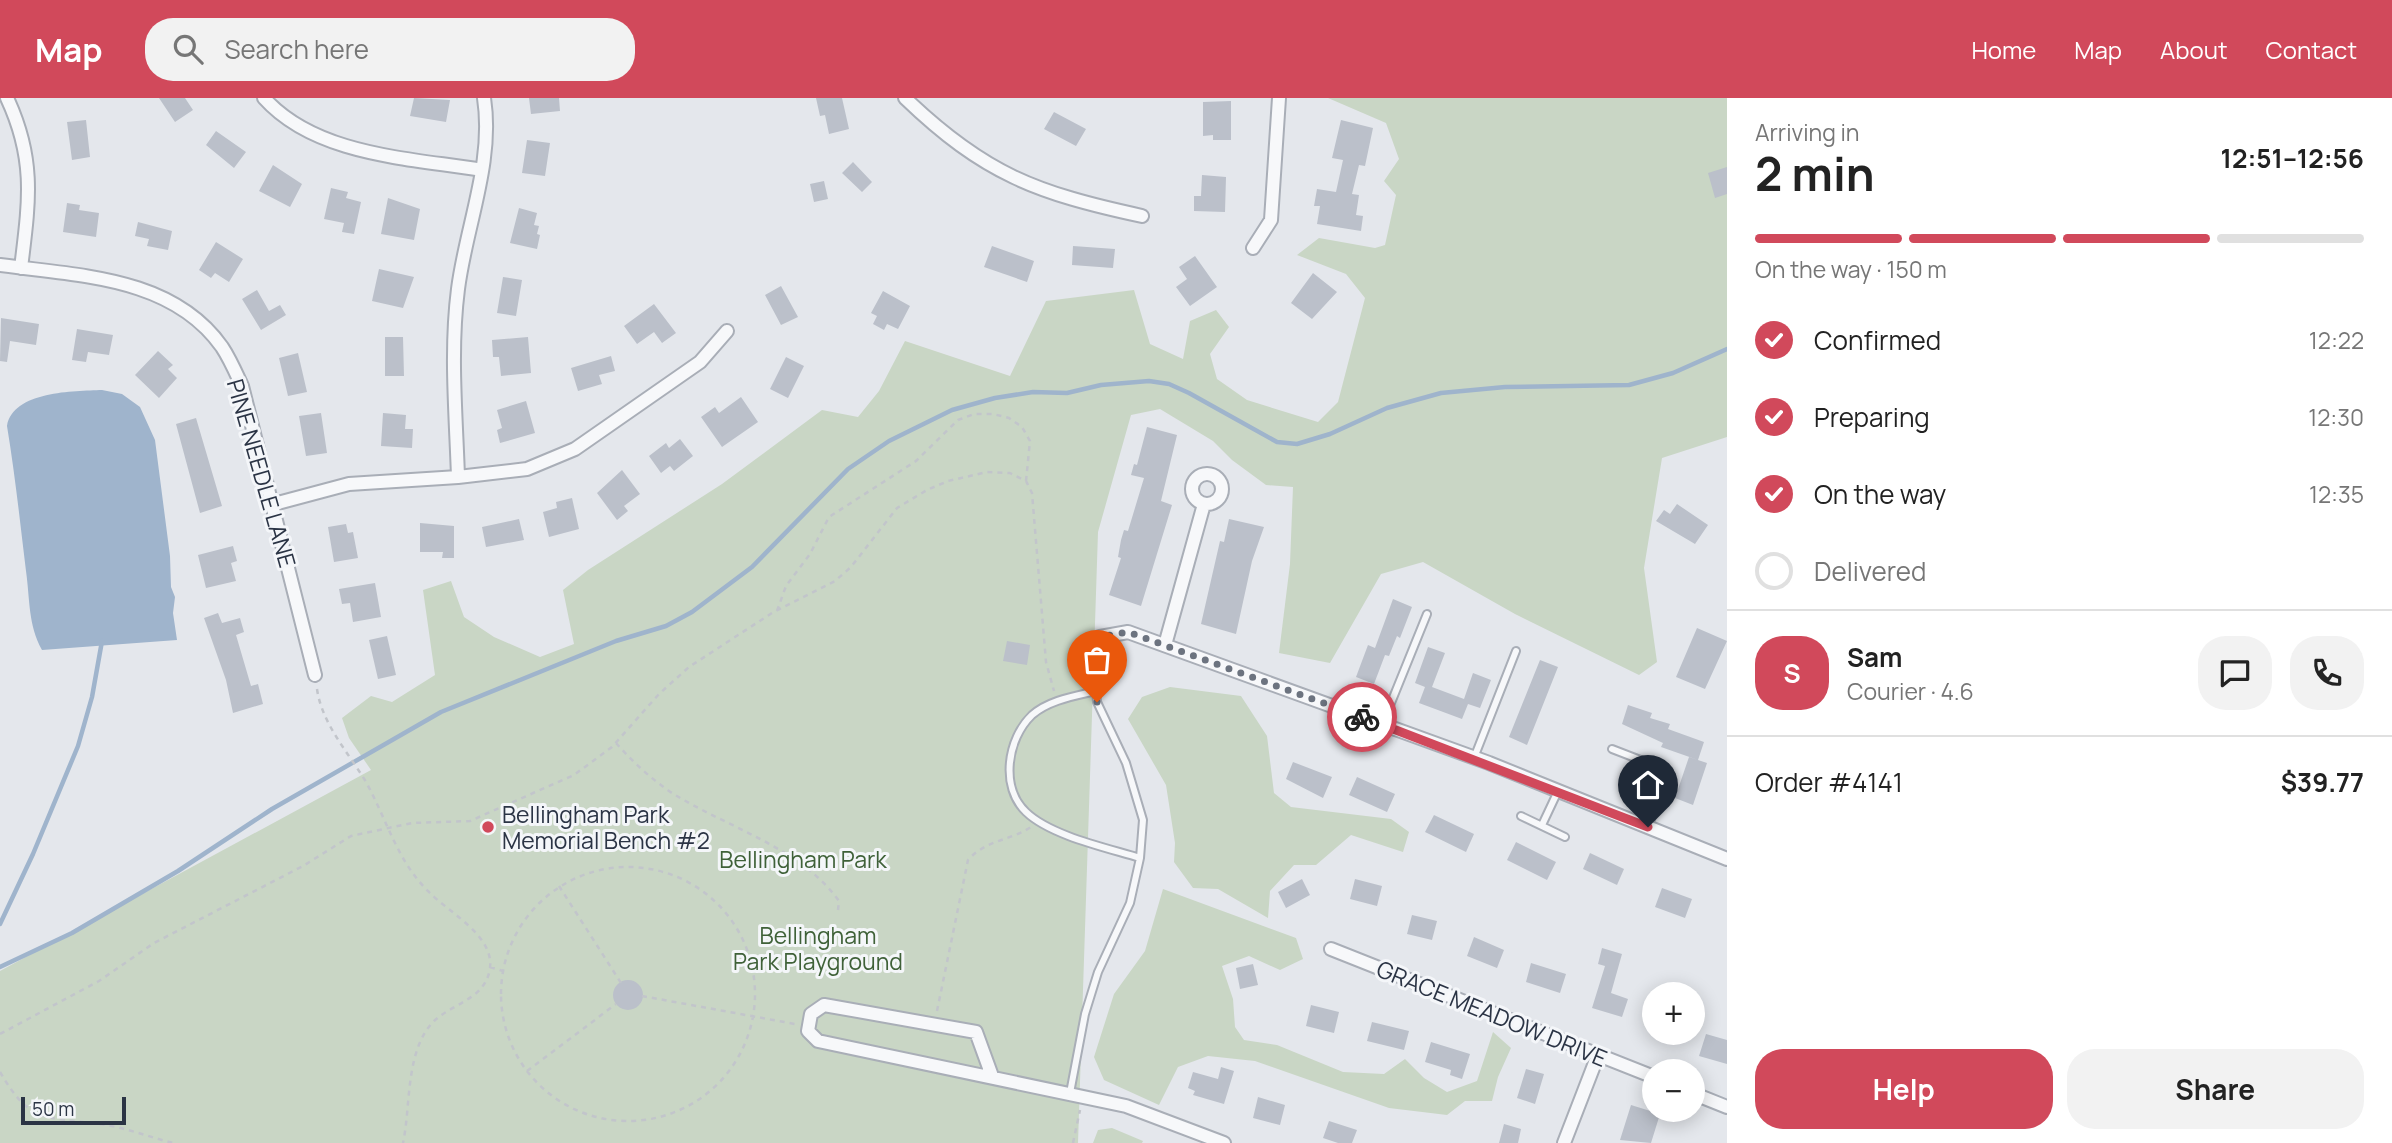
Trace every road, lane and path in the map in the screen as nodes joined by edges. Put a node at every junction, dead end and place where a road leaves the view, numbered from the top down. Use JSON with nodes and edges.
{"nodes":[{"id":1,"x":7,"y":98,"type":"edge"},
{"id":2,"x":264,"y":98,"type":"edge"},
{"id":3,"x":484,"y":98,"type":"edge"},
{"id":4,"x":905,"y":98,"type":"edge"},
{"id":5,"x":1279,"y":98,"type":"edge"},
{"id":6,"x":482,"y":170,"type":"junction"},
{"id":7,"x":1142,"y":215,"type":"dead end"},
{"id":8,"x":1253,"y":248,"type":"dead end"},
{"id":9,"x":0,"y":265,"type":"edge"},
{"id":10,"x":21,"y":268,"type":"junction"},
{"id":11,"x":727,"y":331,"type":"dead end"},
{"id":12,"x":458,"y":477,"type":"junction"},
{"id":13,"x":1026,"y":481,"type":"junction"},
{"id":14,"x":274,"y":504,"type":"junction"},
{"id":15,"x":1204,"y":504,"type":"dead end"},
{"id":16,"x":777,"y":611,"type":"junction"},
{"id":17,"x":1427,"y":614,"type":"dead end"},
{"id":18,"x":1100,"y":637,"type":"joint"},
{"id":19,"x":1165,"y":645,"type":"junction"},
{"id":20,"x":1516,"y":651,"type":"dead end"},
{"id":21,"x":315,"y":675,"type":"joint"},
{"id":22,"x":1096,"y":691,"type":"junction"},
{"id":23,"x":1057,"y":700,"type":"junction"},
{"id":24,"x":1382,"y":725,"type":"junction"},
{"id":25,"x":616,"y":743,"type":"junction"},
{"id":26,"x":1612,"y":749,"type":"dead end"},
{"id":27,"x":1474,"y":758,"type":"junction"},
{"id":28,"x":1559,"y":791,"type":"junction"},
{"id":29,"x":1521,"y":816,"type":"dead end"},
{"id":30,"x":1038,"y":822,"type":"junction"},
{"id":31,"x":1542,"y":825,"type":"junction"},
{"id":32,"x":1648,"y":827,"type":"junction"},
{"id":33,"x":387,"y":830,"type":"junction"},
{"id":34,"x":1565,"y":837,"type":"dead end"},
{"id":35,"x":1140,"y":858,"type":"junction"},
{"id":36,"x":1727,"y":859,"type":"edge"},
{"id":37,"x":559,"y":886,"type":"junction"},
{"id":38,"x":838,"y":910,"type":"dead end"},
{"id":39,"x":1331,"y":949,"type":"dead end"},
{"id":40,"x":490,"y":967,"type":"junction"},
{"id":41,"x":503,"y":971,"type":"junction"},
{"id":42,"x":621,"y":983,"type":"dead end"},
{"id":43,"x":642,"y":996,"type":"dead end"},
{"id":44,"x":616,"y":1004,"type":"dead end"},
{"id":45,"x":754,"y":1015,"type":"junction"},
{"id":46,"x":934,"y":1024,"type":"junction"},
{"id":47,"x":809,"y":1026,"type":"junction"},
{"id":48,"x":0,"y":1034,"type":"edge"},
{"id":49,"x":1598,"y":1055,"type":"junction"},
{"id":50,"x":527,"y":1071,"type":"junction"},
{"id":51,"x":0,"y":1072,"type":"edge"},
{"id":52,"x":1642,"y":1072,"type":"edge"},
{"id":53,"x":992,"y":1076,"type":"junction"},
{"id":54,"x":1076,"y":1095,"type":"junction"},
{"id":55,"x":1705,"y":1098,"type":"edge"},
{"id":56,"x":1727,"y":1107,"type":"edge"},
{"id":57,"x":173,"y":1143,"type":"edge"},
{"id":58,"x":402,"y":1143,"type":"edge"},
{"id":59,"x":1073,"y":1143,"type":"edge"},
{"id":60,"x":1224,"y":1143,"type":"edge"},
{"id":61,"x":1564,"y":1143,"type":"edge"}],
"edges":[{"from":1,"to":10,"type":"street"},
{"from":2,"to":6,"type":"street"},
{"from":3,"to":6,"type":"street"},
{"from":4,"to":7,"type":"street"},
{"from":5,"to":8,"type":"street"},
{"from":6,"to":12,"type":"street"},
{"from":9,"to":10,"type":"street","name":"PINE NEEDLE LANE"},
{"from":10,"to":14,"type":"street","name":"PINE NEEDLE LANE"},
{"from":11,"to":12,"type":"street"},
{"from":12,"to":14,"type":"street"},
{"from":13,"to":16,"type":"path"},
{"from":13,"to":16,"type":"path"},
{"from":13,"to":23,"type":"path"},
{"from":14,"to":21,"type":"street","name":"PINE NEEDLE LANE"},
{"from":15,"to":19,"type":"street"},
{"from":16,"to":25,"type":"path"},
{"from":17,"to":24,"type":"lane"},
{"from":18,"to":19,"type":"street"},
{"from":18,"to":22,"type":"lane"},
{"from":19,"to":24,"type":"street"},
{"from":20,"to":27,"type":"lane"},
{"from":21,"to":33,"type":"path"},
{"from":22,"to":23,"type":"lane"},
{"from":22,"to":35,"type":"lane"},
{"from":23,"to":30,"type":"lane"},
{"from":24,"to":27,"type":"street"},
{"from":25,"to":33,"type":"path"},
{"from":25,"to":38,"type":"path"},
{"from":26,"to":32,"type":"lane"},
{"from":27,"to":28,"type":"street"},
{"from":28,"to":31,"type":"lane"},
{"from":28,"to":32,"type":"street"},
{"from":29,"to":31,"type":"lane"},
{"from":30,"to":35,"type":"lane"},
{"from":30,"to":46,"type":"path"},
{"from":31,"to":34,"type":"lane"},
{"from":32,"to":36,"type":"street"},
{"from":33,"to":40,"type":"path"},
{"from":33,"to":48,"type":"path"},
{"from":35,"to":54,"type":"lane"},
{"from":37,"to":41,"type":"path"},
{"from":37,"to":42,"type":"path"},
{"from":37,"to":45,"type":"path"},
{"from":39,"to":49,"type":"street","name":"GRACE MEADOW DRIVE"},
{"from":40,"to":41,"type":"path"},
{"from":40,"to":58,"type":"path"},
{"from":41,"to":50,"type":"path"},
{"from":43,"to":45,"type":"path"},
{"from":44,"to":50,"type":"path"},
{"from":45,"to":47,"type":"path"},
{"from":45,"to":50,"type":"path"},
{"from":46,"to":47,"type":"street"},
{"from":46,"to":53,"type":"street"},
{"from":47,"to":53,"type":"street"},
{"from":49,"to":52,"type":"street","name":"GRACE MEADOW DRIVE"},
{"from":49,"to":61,"type":"street"},
{"from":51,"to":57,"type":"path"},
{"from":53,"to":54,"type":"street"},
{"from":54,"to":59,"type":"path"},
{"from":54,"to":60,"type":"street"},
{"from":55,"to":56,"type":"street"}]}
